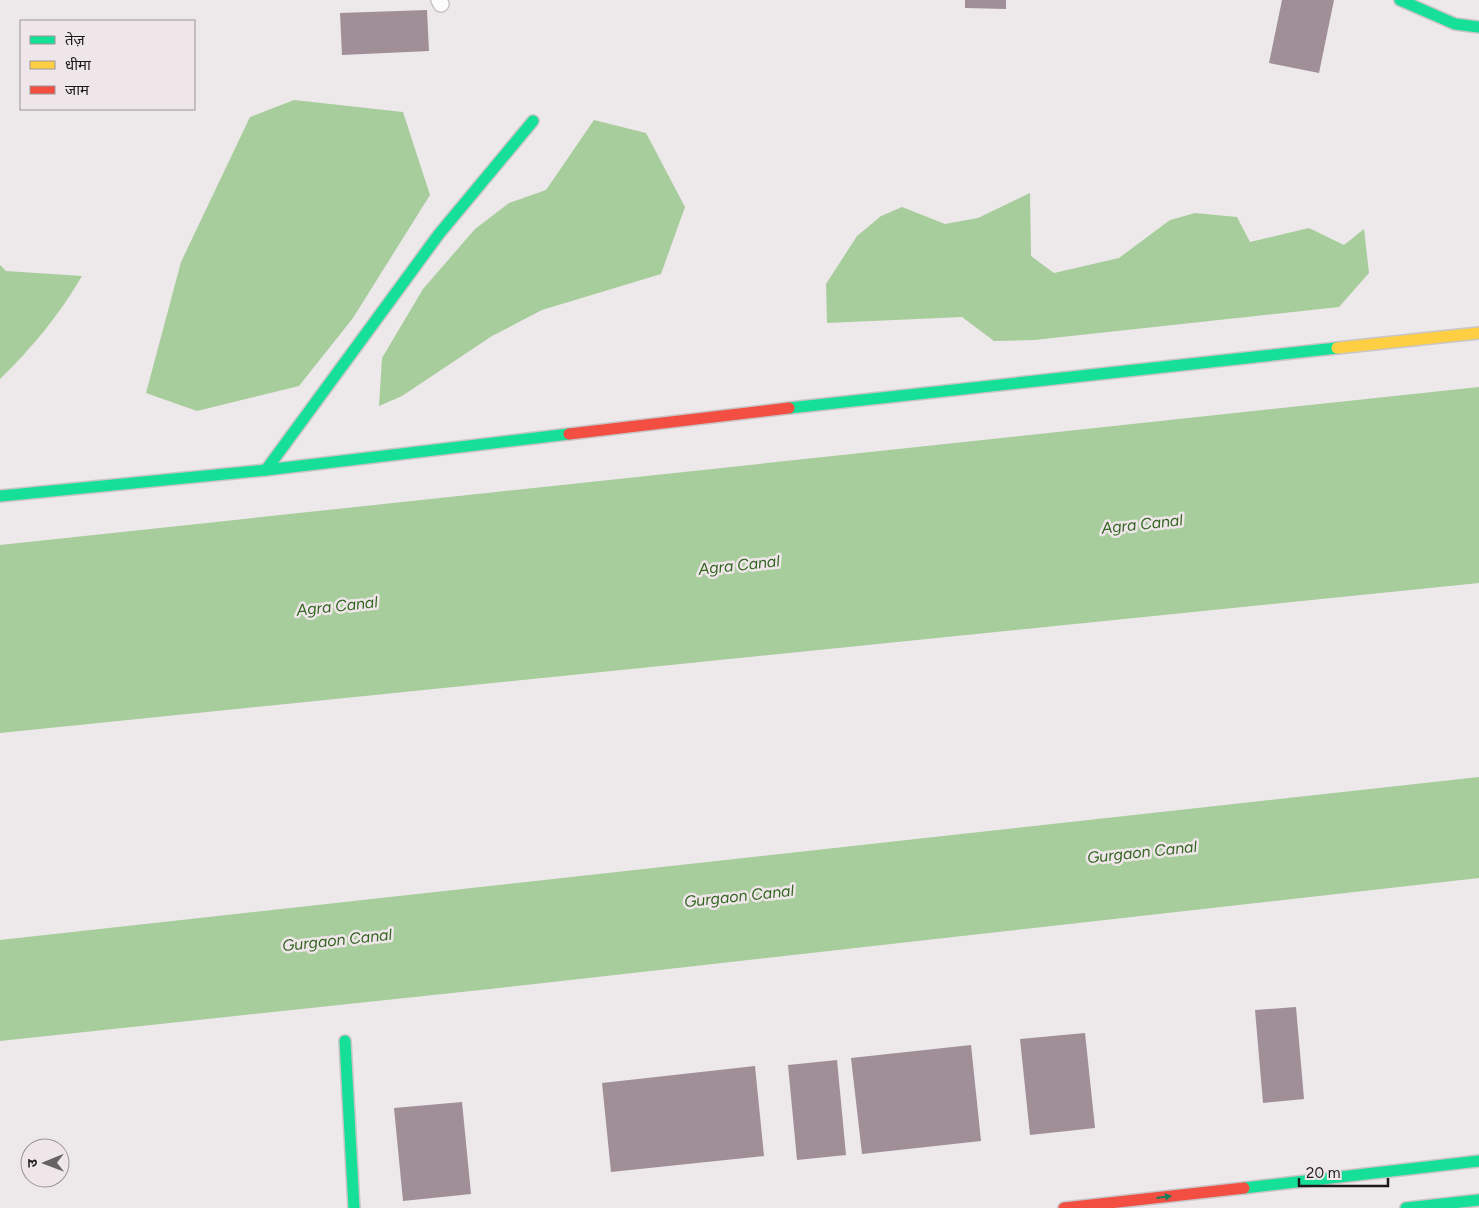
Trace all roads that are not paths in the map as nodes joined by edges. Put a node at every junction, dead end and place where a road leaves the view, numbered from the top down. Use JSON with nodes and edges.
{"nodes":[{"id":1,"x":1400,"y":0,"type":"edge"},
{"id":2,"x":1479,"y":27,"type":"edge"},
{"id":3,"x":533,"y":121,"type":"dead end"},
{"id":4,"x":1479,"y":333,"type":"edge"},
{"id":5,"x":266,"y":470,"type":"junction"},
{"id":6,"x":0,"y":496,"type":"edge"},
{"id":7,"x":345,"y":1041,"type":"dead end"},
{"id":8,"x":1479,"y":1161,"type":"edge"},
{"id":9,"x":1479,"y":1200,"type":"edge"},
{"id":10,"x":354,"y":1208,"type":"edge"},
{"id":11,"x":1064,"y":1208,"type":"edge"},
{"id":12,"x":1406,"y":1208,"type":"edge"}],
"edges":[{"from":1,"to":2,"type":"main road"},
{"from":3,"to":5,"type":"main road"},
{"from":4,"to":5,"type":"main road"},
{"from":5,"to":6,"type":"main road"},
{"from":7,"to":10,"type":"main road"},
{"from":11,"to":8,"type":"main road","one_way":true},
{"from":9,"to":12,"type":"main road"}]}
